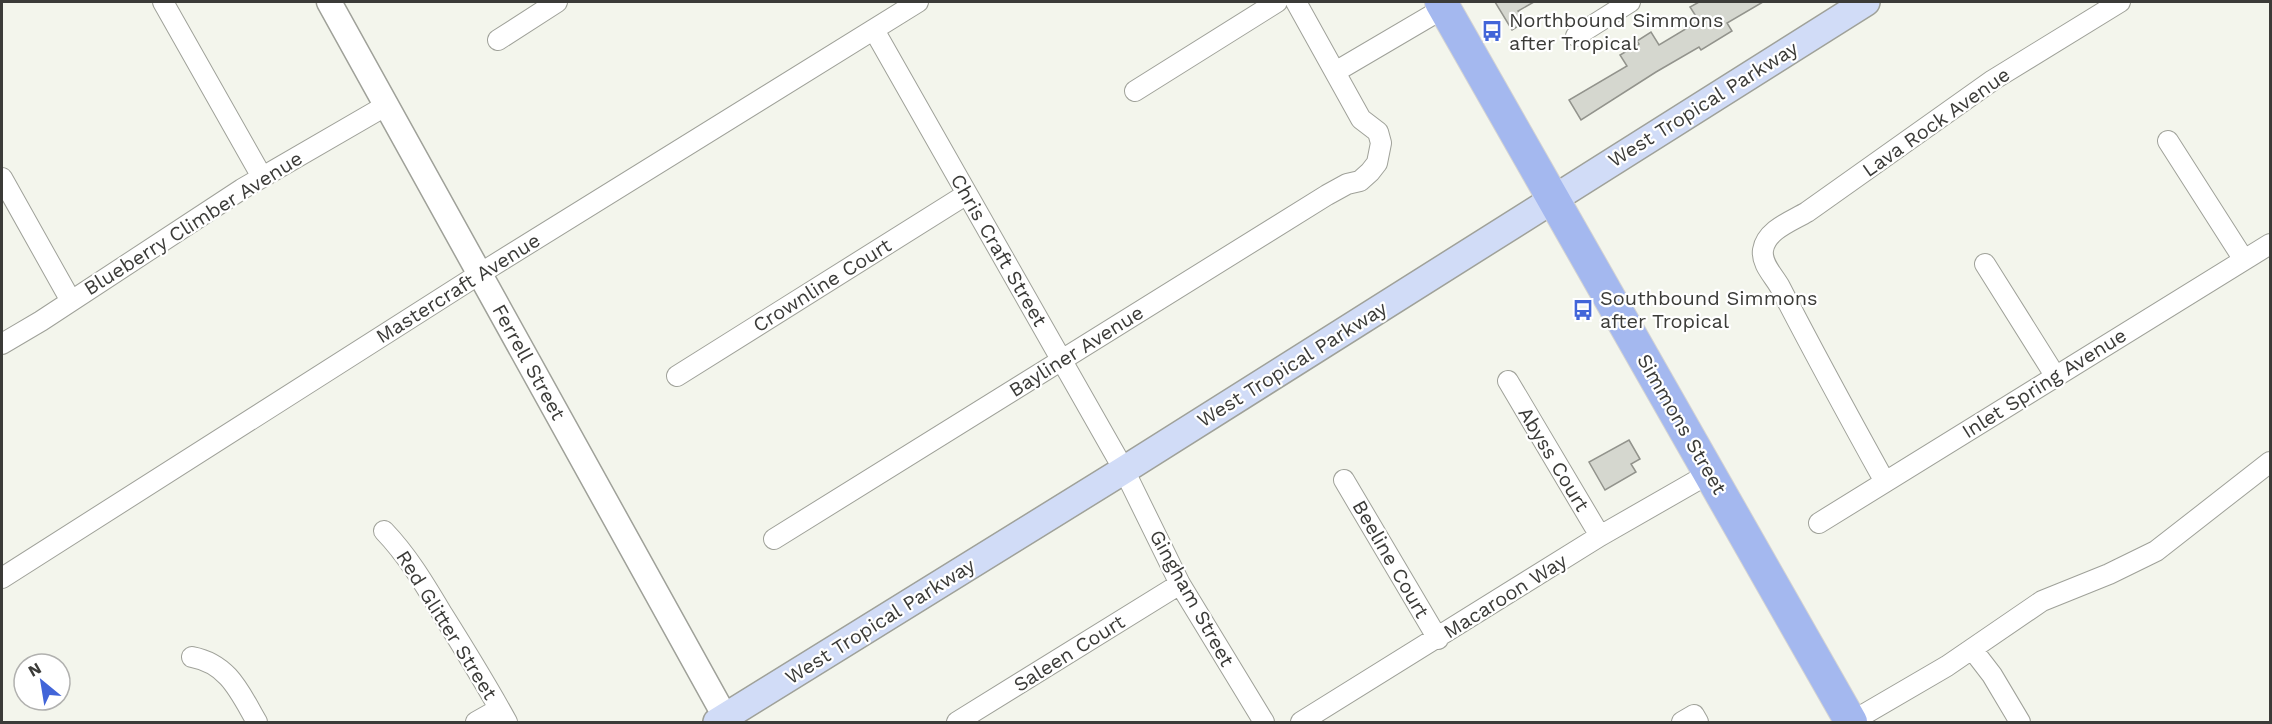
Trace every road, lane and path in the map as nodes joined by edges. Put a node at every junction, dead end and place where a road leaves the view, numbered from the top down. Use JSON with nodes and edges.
{"nodes":[{"id":1,"x":163,"y":2,"type":"edge"},
{"id":2,"x":329,"y":2,"type":"edge"},
{"id":3,"x":557,"y":2,"type":"edge"},
{"id":4,"x":918,"y":2,"type":"edge"},
{"id":5,"x":1277,"y":2,"type":"edge"},
{"id":6,"x":1296,"y":2,"type":"edge"},
{"id":7,"x":1630,"y":2,"type":"edge"},
{"id":8,"x":1866,"y":2,"type":"edge"},
{"id":9,"x":2120,"y":2,"type":"edge"},
{"id":10,"x":1442,"y":4,"type":"edge"},
{"id":11,"x":874,"y":30,"type":"junction"},
{"id":12,"x":1575,"y":36,"type":"dead end"},
{"id":13,"x":498,"y":40,"type":"dead end"},
{"id":14,"x":1335,"y":72,"type":"junction"},
{"id":15,"x":1135,"y":91,"type":"dead end"},
{"id":16,"x":387,"y":105,"type":"junction"},
{"id":17,"x":2168,"y":141,"type":"dead end"},
{"id":18,"x":262,"y":177,"type":"junction"},
{"id":19,"x":2,"y":178,"type":"edge"},
{"id":20,"x":967,"y":194,"type":"junction"},
{"id":21,"x":1554,"y":198,"type":"junction"},
{"id":22,"x":2271,"y":244,"type":"edge"},
{"id":23,"x":2244,"y":260,"type":"junction"},
{"id":24,"x":1985,"y":264,"type":"dead end"},
{"id":25,"x":481,"y":273,"type":"junction"},
{"id":26,"x":71,"y":301,"type":"junction"},
{"id":27,"x":2,"y":344,"type":"edge"},
{"id":28,"x":1062,"y":360,"type":"junction"},
{"id":29,"x":677,"y":376,"type":"dead end"},
{"id":30,"x":2055,"y":377,"type":"junction"},
{"id":31,"x":1508,"y":381,"type":"dead end"},
{"id":32,"x":2271,"y":462,"type":"edge"},
{"id":33,"x":1124,"y":470,"type":"junction"},
{"id":34,"x":1710,"y":473,"type":"junction"},
{"id":35,"x":1344,"y":480,"type":"dead end"},
{"id":36,"x":1885,"y":482,"type":"junction"},
{"id":37,"x":1819,"y":523,"type":"dead end"},
{"id":38,"x":384,"y":531,"type":"dead end"},
{"id":39,"x":1600,"y":536,"type":"junction"},
{"id":40,"x":774,"y":539,"type":"dead end"},
{"id":41,"x":2,"y":578,"type":"edge"},
{"id":42,"x":1180,"y":584,"type":"junction"},
{"id":43,"x":1438,"y":639,"type":"junction"},
{"id":44,"x":1971,"y":649,"type":"junction"},
{"id":45,"x":192,"y":657,"type":"dead end"},
{"id":46,"x":503,"y":716,"type":"edge"},
{"id":47,"x":723,"y":721,"type":"edge"},
{"id":48,"x":1851,"y":722,"type":"edge"},
{"id":49,"x":257,"y":723,"type":"edge"},
{"id":50,"x":476,"y":723,"type":"edge"},
{"id":51,"x":957,"y":723,"type":"edge"},
{"id":52,"x":1264,"y":723,"type":"edge"},
{"id":53,"x":1301,"y":723,"type":"edge"},
{"id":54,"x":2019,"y":723,"type":"edge"}],
"edges":[{"from":1,"to":18,"type":"street"},
{"from":2,"to":16,"type":"street","name":"Ferrell Street"},
{"from":3,"to":13,"type":"street"},
{"from":4,"to":11,"type":"street","name":"Mastercraft Avenue"},
{"from":5,"to":15,"type":"street"},
{"from":6,"to":14,"type":"street"},
{"from":7,"to":12,"type":"street"},
{"from":8,"to":21,"type":"main road","name":"West Tropical Parkway"},
{"from":9,"to":36,"type":"street","name":"Lava Rock Avenue"},
{"from":10,"to":14,"type":"street"},
{"from":10,"to":21,"type":"main road","name":"Simmons Street"},
{"from":11,"to":20,"type":"street","name":"Chris Craft Street"},
{"from":11,"to":25,"type":"street","name":"Mastercraft Avenue"},
{"from":14,"to":28,"type":"street","name":"Bayliner Avenue"},
{"from":16,"to":18,"type":"street","name":"Blueberry Climber Avenue"},
{"from":16,"to":25,"type":"street","name":"Ferrell Street"},
{"from":17,"to":23,"type":"street"},
{"from":18,"to":26,"type":"street","name":"Blueberry Climber Avenue"},
{"from":19,"to":26,"type":"street"},
{"from":20,"to":28,"type":"street","name":"Chris Craft Street"},
{"from":20,"to":29,"type":"street","name":"Crownline Court"},
{"from":21,"to":33,"type":"main road","name":"West Tropical Parkway"},
{"from":21,"to":34,"type":"main road","name":"Simmons Street"},
{"from":22,"to":23,"type":"street","name":"Inlet Spring Avenue"},
{"from":23,"to":30,"type":"street","name":"Inlet Spring Avenue"},
{"from":24,"to":30,"type":"street"},
{"from":25,"to":41,"type":"street","name":"Mastercraft Avenue"},
{"from":25,"to":47,"type":"street","name":"Ferrell Street"},
{"from":26,"to":27,"type":"street","name":"Blueberry Climber Avenue"},
{"from":28,"to":33,"type":"street","name":"Chris Craft Street"},
{"from":28,"to":40,"type":"street","name":"Bayliner Avenue"},
{"from":30,"to":36,"type":"street","name":"Inlet Spring Avenue"},
{"from":31,"to":39,"type":"street","name":"Abyss Court"},
{"from":32,"to":44,"type":"street"},
{"from":33,"to":42,"type":"street","name":"Gingham Street"},
{"from":33,"to":47,"type":"main road","name":"West Tropical Parkway"},
{"from":34,"to":39,"type":"street","name":"Macaroon Way"},
{"from":34,"to":48,"type":"main road","name":"Simmons Street"},
{"from":35,"to":43,"type":"street","name":"Beeline Court"},
{"from":36,"to":37,"type":"street","name":"Inlet Spring Avenue"},
{"from":38,"to":46,"type":"street","name":"Red Glitter Street"},
{"from":39,"to":43,"type":"street","name":"Macaroon Way"},
{"from":42,"to":51,"type":"street","name":"Saleen Court"},
{"from":42,"to":52,"type":"street","name":"Gingham Street"},
{"from":43,"to":53,"type":"street","name":"Macaroon Way"},
{"from":44,"to":48,"type":"street"},
{"from":44,"to":54,"type":"street"},
{"from":45,"to":49,"type":"street"},
{"from":46,"to":50,"type":"street"}]}
